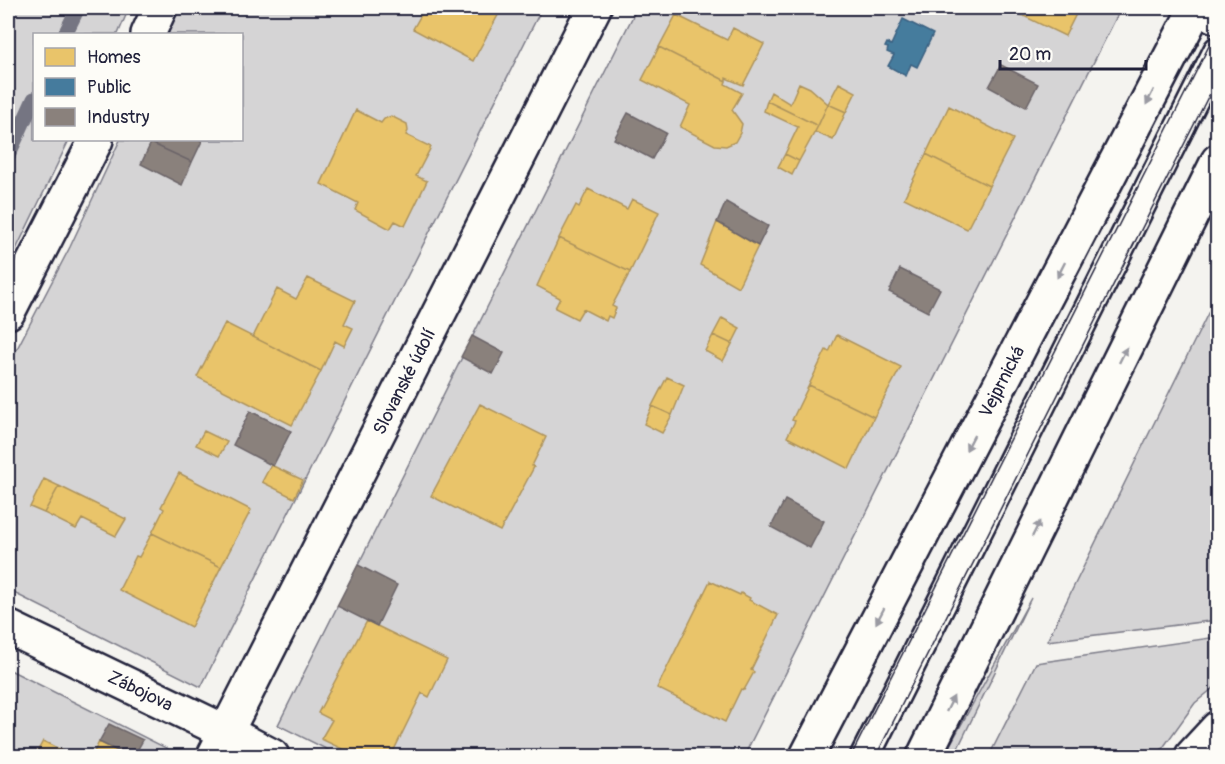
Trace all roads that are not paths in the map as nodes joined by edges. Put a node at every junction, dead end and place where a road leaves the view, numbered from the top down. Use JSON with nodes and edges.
{"nodes":[{"id":1,"x":160,"y":8,"type":"edge"},
{"id":2,"x":594,"y":8,"type":"edge"},
{"id":3,"x":1196,"y":8,"type":"edge"},
{"id":4,"x":1218,"y":17,"type":"edge"},
{"id":5,"x":148,"y":33,"type":"edge"},
{"id":6,"x":1218,"y":51,"type":"edge"},
{"id":7,"x":95,"y":141,"type":"edge"},
{"id":8,"x":1218,"y":161,"type":"edge"},
{"id":9,"x":8,"y":312,"type":"edge"},
{"id":10,"x":8,"y":627,"type":"edge"},
{"id":11,"x":1218,"y":728,"type":"edge"},
{"id":12,"x":220,"y":744,"type":"edge"},
{"id":13,"x":272,"y":756,"type":"edge"},
{"id":14,"x":807,"y":756,"type":"edge"},
{"id":15,"x":865,"y":756,"type":"edge"},
{"id":16,"x":924,"y":756,"type":"edge"},
{"id":17,"x":1192,"y":756,"type":"edge"}],
"edges":[{"from":1,"to":5,"type":"main road"},
{"from":2,"to":12,"type":"main road","name":"Slovanské údolí"},
{"from":3,"to":4,"type":"main road"},
{"from":3,"to":14,"type":"main road","name":"Vejprnická","one_way":true},
{"from":6,"to":15,"type":"lane"},
{"from":7,"to":9,"type":"main road"},
{"from":16,"to":8,"type":"main road","one_way":true},
{"from":10,"to":12,"type":"main road","name":"Zábojova"},
{"from":11,"to":17,"type":"main road"},
{"from":12,"to":13,"type":"main road","name":"Zábojova"}]}
